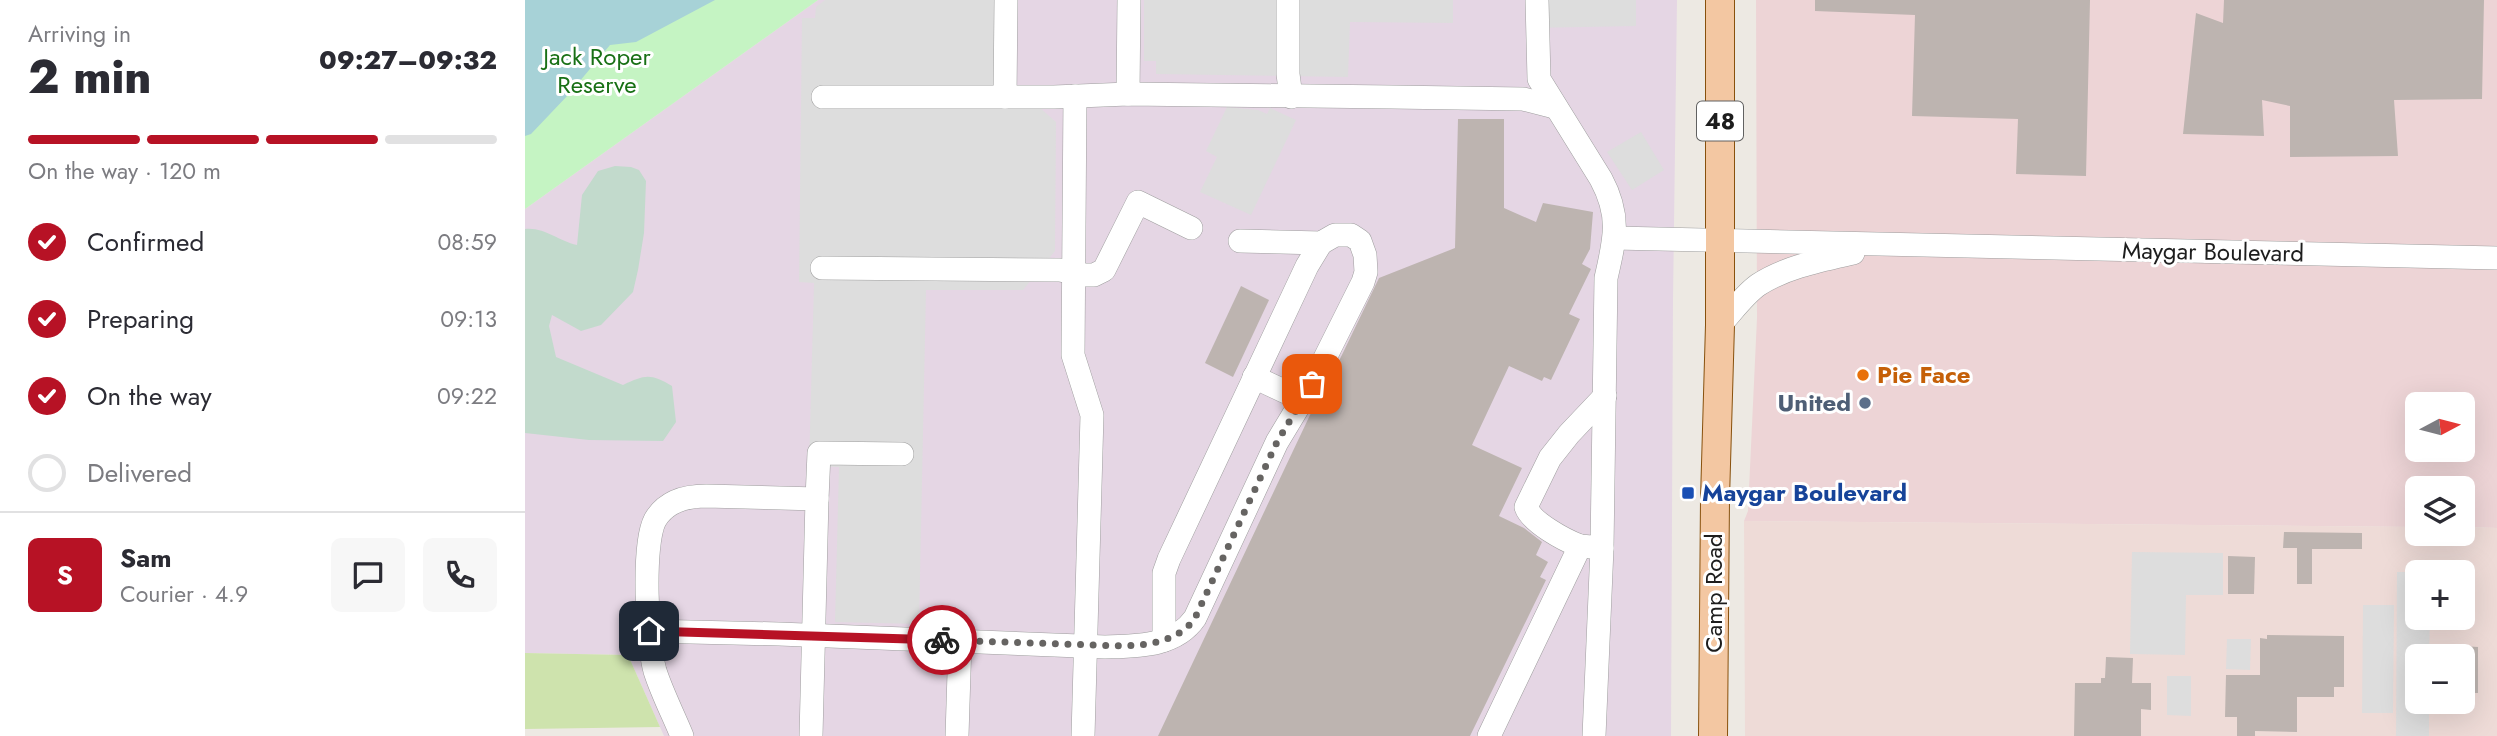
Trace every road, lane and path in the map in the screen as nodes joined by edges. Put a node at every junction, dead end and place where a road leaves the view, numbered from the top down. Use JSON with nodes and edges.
{"nodes":[{"id":1,"x":1006,"y":0,"type":"edge"},
{"id":2,"x":1129,"y":0,"type":"edge"},
{"id":3,"x":1288,"y":0,"type":"edge"},
{"id":4,"x":1537,"y":0,"type":"edge"},
{"id":5,"x":1720,"y":0,"type":"edge"},
{"id":6,"x":1128,"y":94,"type":"junction"},
{"id":7,"x":1075,"y":96,"type":"junction"},
{"id":8,"x":823,"y":97,"type":"dead end"},
{"id":9,"x":1005,"y":97,"type":"junction"},
{"id":10,"x":1291,"y":97,"type":"junction"},
{"id":11,"x":1555,"y":107,"type":"junction"},
{"id":12,"x":1191,"y":228,"type":"dead end"},
{"id":13,"x":1615,"y":238,"type":"junction"},
{"id":14,"x":1241,"y":241,"type":"dead end"},
{"id":15,"x":1719,"y":241,"type":"junction"},
{"id":16,"x":1321,"y":243,"type":"junction"},
{"id":17,"x":1887,"y":245,"type":"junction"},
{"id":18,"x":2497,"y":258,"type":"edge"},
{"id":19,"x":822,"y":268,"type":"dead end"},
{"id":20,"x":1074,"y":273,"type":"junction"},
{"id":21,"x":1720,"y":325,"type":"junction"},
{"id":22,"x":1254,"y":377,"type":"junction"},
{"id":23,"x":1605,"y":396,"type":"junction"},
{"id":24,"x":1303,"y":400,"type":"junction"},
{"id":25,"x":902,"y":454,"type":"dead end"},
{"id":26,"x":817,"y":499,"type":"junction"},
{"id":27,"x":1591,"y":547,"type":"junction"},
{"id":28,"x":649,"y":631,"type":"junction"},
{"id":29,"x":813,"y":637,"type":"junction"},
{"id":30,"x":1164,"y":640,"type":"junction"},
{"id":31,"x":960,"y":641,"type":"junction"},
{"id":32,"x":1085,"y":646,"type":"junction"},
{"id":33,"x":682,"y":736,"type":"edge"},
{"id":34,"x":811,"y":736,"type":"edge"},
{"id":35,"x":957,"y":736,"type":"edge"},
{"id":36,"x":1083,"y":736,"type":"edge"},
{"id":37,"x":1489,"y":736,"type":"edge"},
{"id":38,"x":1594,"y":736,"type":"edge"},
{"id":39,"x":1713,"y":736,"type":"edge"}],
"edges":[{"from":1,"to":9,"type":"street"},
{"from":2,"to":6,"type":"street"},
{"from":3,"to":10,"type":"street"},
{"from":4,"to":11,"type":"street"},
{"from":5,"to":15,"type":"main road","name":"Camp Road","number":"48"},
{"from":6,"to":7,"type":"street"},
{"from":6,"to":10,"type":"street"},
{"from":7,"to":9,"type":"street"},
{"from":7,"to":20,"type":"street"},
{"from":8,"to":9,"type":"street"},
{"from":10,"to":11,"type":"street"},
{"from":11,"to":13,"type":"street"},
{"from":12,"to":20,"type":"street"},
{"from":13,"to":15,"type":"street","name":"Maygar Boulevard"},
{"from":13,"to":23,"type":"street"},
{"from":14,"to":16,"type":"street"},
{"from":15,"to":17,"type":"street","name":"Maygar Boulevard"},
{"from":15,"to":21,"type":"main road","name":"Camp Road","number":"48"},
{"from":16,"to":22,"type":"street"},
{"from":16,"to":24,"type":"street"},
{"from":17,"to":18,"type":"street","name":"Maygar Boulevard"},
{"from":17,"to":21,"type":"street"},
{"from":19,"to":20,"type":"street"},
{"from":20,"to":32,"type":"street"},
{"from":21,"to":39,"type":"main road","name":"Camp Road","number":"48"},
{"from":22,"to":24,"type":"street"},
{"from":22,"to":30,"type":"street"},
{"from":23,"to":27,"type":"street"},
{"from":23,"to":27,"type":"street"},
{"from":24,"to":30,"type":"street"},
{"from":25,"to":26,"type":"street"},
{"from":26,"to":28,"type":"street"},
{"from":26,"to":29,"type":"street"},
{"from":27,"to":37,"type":"street"},
{"from":27,"to":38,"type":"street"},
{"from":28,"to":29,"type":"street"},
{"from":28,"to":33,"type":"street"},
{"from":29,"to":31,"type":"street"},
{"from":29,"to":34,"type":"street"},
{"from":30,"to":32,"type":"street"},
{"from":31,"to":32,"type":"street"},
{"from":31,"to":35,"type":"street"},
{"from":32,"to":36,"type":"street"}]}
